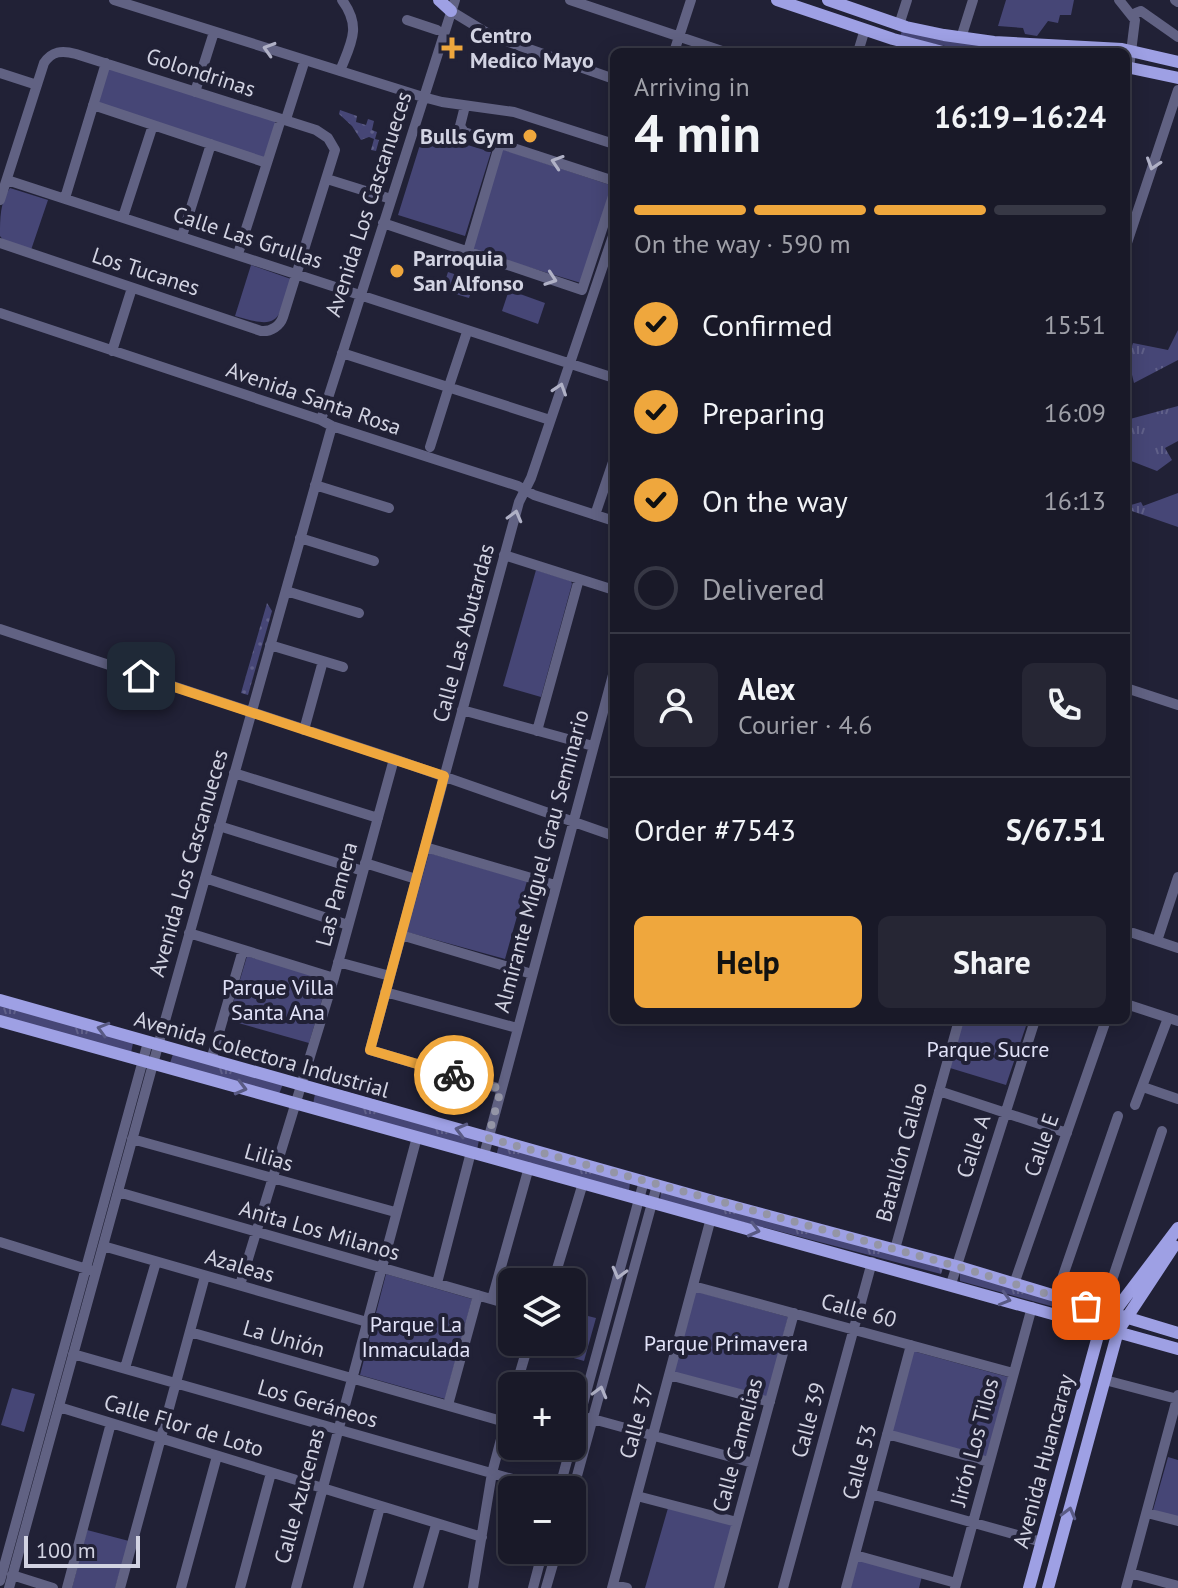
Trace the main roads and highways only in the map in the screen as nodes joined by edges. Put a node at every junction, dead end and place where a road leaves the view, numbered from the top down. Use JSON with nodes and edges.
{"nodes":[{"id":1,"x":439,"y":0,"type":"edge"},
{"id":2,"x":777,"y":0,"type":"edge"},
{"id":3,"x":828,"y":0,"type":"edge"},
{"id":4,"x":453,"y":6,"type":"edge"},
{"id":5,"x":929,"y":48,"type":"edge"},
{"id":6,"x":1104,"y":48,"type":"edge"},
{"id":7,"x":1130,"y":50,"type":"edge"},
{"id":8,"x":1178,"y":62,"type":"edge"},
{"id":9,"x":1130,"y":68,"type":"edge"},
{"id":10,"x":1178,"y":78,"type":"edge"},
{"id":11,"x":0,"y":1000,"type":"edge"},
{"id":12,"x":0,"y":1021,"type":"edge"},
{"id":13,"x":1178,"y":1228,"type":"edge"},
{"id":14,"x":1178,"y":1240,"type":"edge"},
{"id":15,"x":1114,"y":1314,"type":"junction"},
{"id":16,"x":1102,"y":1326,"type":"junction"},
{"id":17,"x":1118,"y":1331,"type":"junction"},
{"id":18,"x":1178,"y":1333,"type":"edge"},
{"id":19,"x":1178,"y":1349,"type":"edge"},
{"id":20,"x":1029,"y":1588,"type":"edge"},
{"id":21,"x":1048,"y":1588,"type":"edge"}],
"edges":[{"from":1,"to":4,"type":"main road"},
{"from":2,"to":5,"type":"main road"},
{"from":3,"to":6,"type":"main road"},
{"from":7,"to":8,"type":"main road"},
{"from":9,"to":10,"type":"main road"},
{"from":15,"to":11,"type":"main road","name":"Avenida Colectora Industrial","one_way":true},
{"from":12,"to":16,"type":"main road","name":"Avenida Colectora Industrial","one_way":true},
{"from":13,"to":15,"type":"main road","name":"Avenida Huancaray"},
{"from":14,"to":15,"type":"main road","name":"Avenida Huancaray"},
{"from":15,"to":16,"type":"main road","name":"Avenida Huancaray"},
{"from":15,"to":17,"type":"main road","name":"Avenida Huancaray"},
{"from":15,"to":18,"type":"main road","name":"Avenida Colectora Industrial"},
{"from":16,"to":17,"type":"main road","name":"Avenida Colectora Industrial"},
{"from":16,"to":20,"type":"main road","name":"Avenida Huancaray"},
{"from":17,"to":19,"type":"main road","name":"Avenida Colectora Industrial"},
{"from":21,"to":17,"type":"main road","name":"Avenida Huancaray","one_way":true}]}
